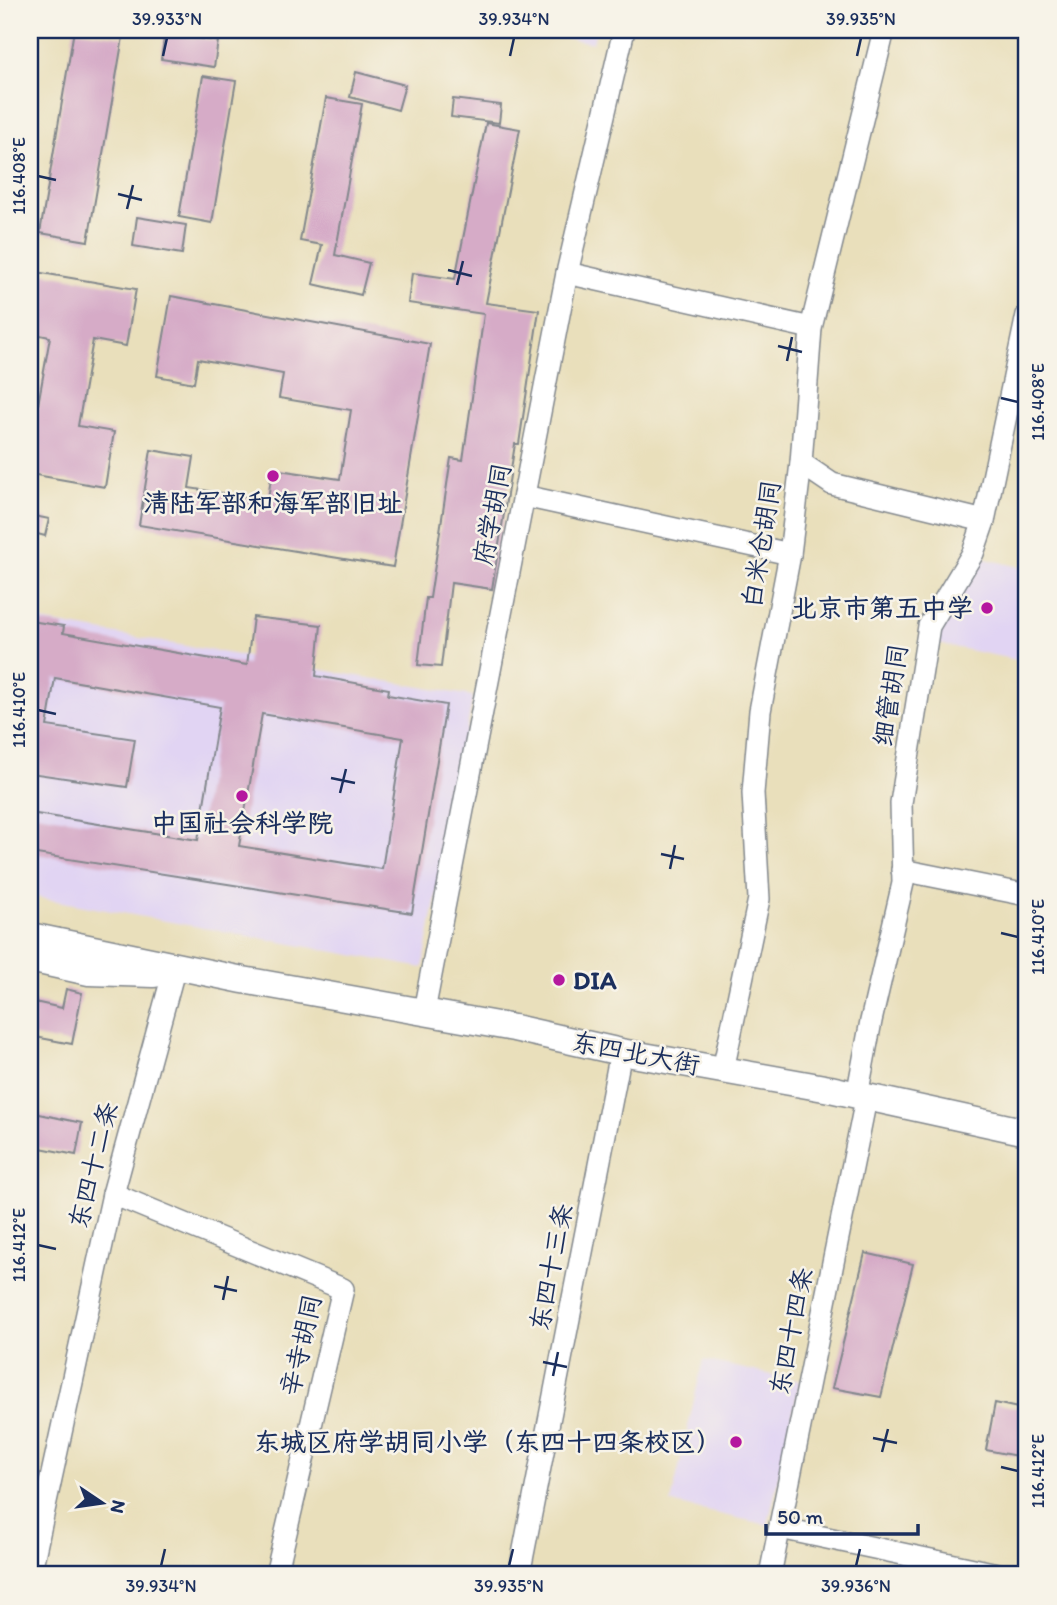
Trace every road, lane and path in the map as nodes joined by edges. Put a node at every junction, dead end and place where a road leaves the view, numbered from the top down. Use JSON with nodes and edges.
{"nodes":[{"id":1,"x":624,"y":30,"type":"edge"},
{"id":2,"x":884,"y":30,"type":"edge"},
{"id":3,"x":567,"y":273,"type":"junction"},
{"id":4,"x":1027,"y":315,"type":"edge"},
{"id":5,"x":811,"y":328,"type":"junction"},
{"id":6,"x":802,"y":463,"type":"junction"},
{"id":7,"x":524,"y":496,"type":"junction"},
{"id":8,"x":984,"y":522,"type":"junction"},
{"id":9,"x":790,"y":554,"type":"junction"},
{"id":10,"x":902,"y":870,"type":"junction"},
{"id":11,"x":1027,"y":895,"type":"edge"},
{"id":12,"x":30,"y":936,"type":"edge"},
{"id":13,"x":30,"y":959,"type":"edge"},
{"id":14,"x":173,"y":974,"type":"junction"},
{"id":15,"x":243,"y":980,"type":"junction"},
{"id":16,"x":424,"y":1011,"type":"junction"},
{"id":17,"x":621,"y":1052,"type":"junction"},
{"id":18,"x":723,"y":1070,"type":"junction"},
{"id":19,"x":862,"y":1097,"type":"junction"},
{"id":20,"x":1027,"y":1132,"type":"edge"},
{"id":21,"x":113,"y":1194,"type":"junction"},
{"id":22,"x":780,"y":1528,"type":"junction"},
{"id":23,"x":30,"y":1575,"type":"edge"},
{"id":24,"x":276,"y":1575,"type":"edge"},
{"id":25,"x":519,"y":1575,"type":"edge"},
{"id":26,"x":770,"y":1575,"type":"edge"},
{"id":27,"x":1002,"y":1575,"type":"edge"}],
"edges":[{"from":1,"to":3,"type":"street","name":"府学胡同"},
{"from":2,"to":5,"type":"street","name":"白米仓胡同"},
{"from":3,"to":5,"type":"street"},
{"from":3,"to":7,"type":"street","name":"府学胡同"},
{"from":4,"to":8,"type":"street","name":"细管胡同"},
{"from":5,"to":6,"type":"street","name":"白米仓胡同"},
{"from":6,"to":8,"type":"street"},
{"from":6,"to":9,"type":"street","name":"白米仓胡同"},
{"from":7,"to":9,"type":"street"},
{"from":7,"to":16,"type":"street","name":"府学胡同"},
{"from":8,"to":10,"type":"street","name":"细管胡同"},
{"from":9,"to":18,"type":"street","name":"白米仓胡同"},
{"from":10,"to":11,"type":"street"},
{"from":10,"to":19,"type":"street","name":"细管胡同"},
{"from":12,"to":15,"type":"main road","name":"东四北大街"},
{"from":13,"to":14,"type":"main road","name":"东四北大街"},
{"from":14,"to":15,"type":"main road","name":"东四北大街"},
{"from":14,"to":21,"type":"street","name":"东四十二条"},
{"from":15,"to":16,"type":"main road","name":"东四北大街"},
{"from":16,"to":17,"type":"main road","name":"东四北大街"},
{"from":17,"to":18,"type":"main road","name":"东四北大街"},
{"from":17,"to":25,"type":"street","name":"东四十三条"},
{"from":18,"to":19,"type":"main road","name":"东四北大街"},
{"from":19,"to":20,"type":"main road","name":"东四北大街"},
{"from":19,"to":22,"type":"street","name":"东四十四条"},
{"from":21,"to":23,"type":"street","name":"东四十二条"},
{"from":21,"to":24,"type":"street","name":"辛寺胡同"},
{"from":22,"to":26,"type":"street","name":"东四十四条"},
{"from":22,"to":27,"type":"street"}]}
